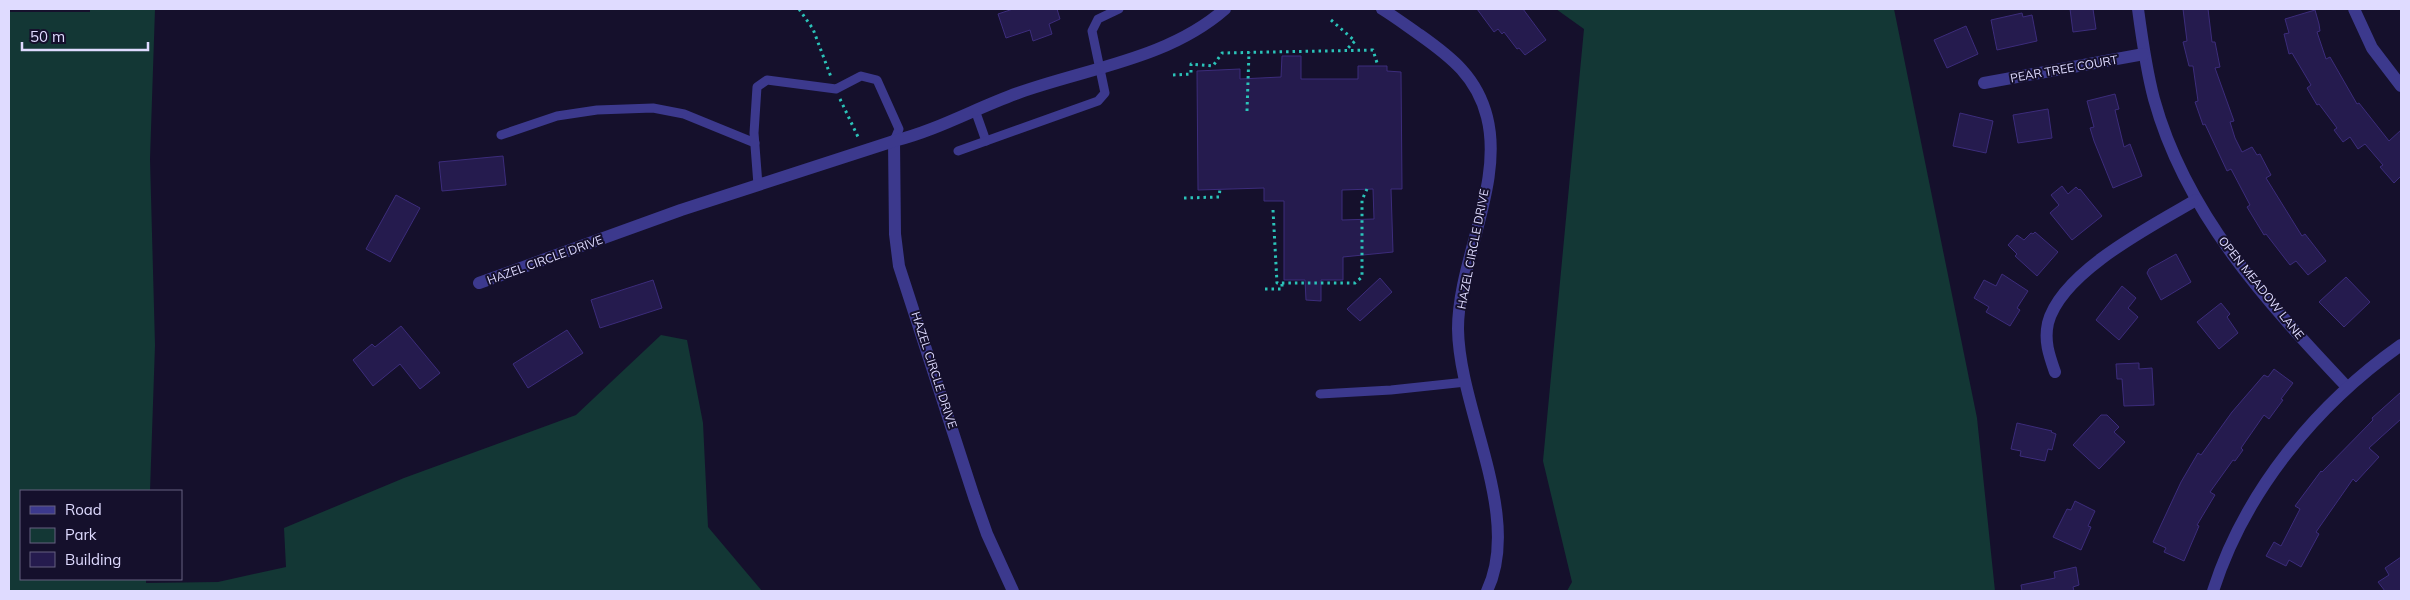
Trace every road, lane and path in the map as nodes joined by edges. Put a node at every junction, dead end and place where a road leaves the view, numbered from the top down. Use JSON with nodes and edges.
{"nodes":[{"id":1,"x":1119,"y":9,"type":"edge"},
{"id":2,"x":1225,"y":9,"type":"edge"},
{"id":3,"x":1385,"y":9,"type":"edge"},
{"id":4,"x":2138,"y":9,"type":"edge"},
{"id":5,"x":2354,"y":9,"type":"edge"},
{"id":6,"x":1102,"y":12,"type":"edge"},
{"id":7,"x":1331,"y":20,"type":"dead end"},
{"id":8,"x":1346,"y":50,"type":"junction"},
{"id":9,"x":1249,"y":52,"type":"junction"},
{"id":10,"x":2144,"y":54,"type":"junction"},
{"id":11,"x":1378,"y":66,"type":"dead end"},
{"id":12,"x":1100,"y":68,"type":"junction"},
{"id":13,"x":1173,"y":75,"type":"dead end"},
{"id":14,"x":1984,"y":83,"type":"dead end"},
{"id":15,"x":2401,"y":86,"type":"edge"},
{"id":16,"x":975,"y":110,"type":"junction"},
{"id":17,"x":1247,"y":111,"type":"dead end"},
{"id":18,"x":501,"y":135,"type":"dead end"},
{"id":19,"x":894,"y":141,"type":"junction"},
{"id":20,"x":986,"y":141,"type":"junction"},
{"id":21,"x":755,"y":143,"type":"junction"},
{"id":22,"x":958,"y":151,"type":"dead end"},
{"id":23,"x":758,"y":185,"type":"junction"},
{"id":24,"x":1220,"y":189,"type":"dead end"},
{"id":25,"x":1367,"y":189,"type":"dead end"},
{"id":26,"x":1184,"y":198,"type":"dead end"},
{"id":27,"x":2196,"y":200,"type":"junction"},
{"id":28,"x":1274,"y":210,"type":"dead end"},
{"id":29,"x":479,"y":283,"type":"dead end"},
{"id":30,"x":1282,"y":283,"type":"junction"},
{"id":31,"x":1265,"y":289,"type":"dead end"},
{"id":32,"x":2401,"y":346,"type":"edge"},
{"id":33,"x":2055,"y":372,"type":"dead end"},
{"id":34,"x":1466,"y":382,"type":"junction"},
{"id":35,"x":2347,"y":387,"type":"junction"},
{"id":36,"x":1320,"y":394,"type":"dead end"},
{"id":37,"x":1013,"y":591,"type":"edge"},
{"id":38,"x":1487,"y":591,"type":"edge"},
{"id":39,"x":2213,"y":591,"type":"edge"}],
"edges":[{"from":1,"to":6,"type":"lane"},
{"from":2,"to":12,"type":"street","name":"HAZEL CIRCLE DRIVE"},
{"from":3,"to":34,"type":"street","name":"HAZEL CIRCLE DRIVE"},
{"from":4,"to":10,"type":"street","name":"OPEN MEADOW LANE"},
{"from":5,"to":15,"type":"street"},
{"from":6,"to":12,"type":"lane"},
{"from":7,"to":8,"type":"path"},
{"from":8,"to":9,"type":"path"},
{"from":8,"to":11,"type":"path"},
{"from":9,"to":13,"type":"path"},
{"from":9,"to":17,"type":"path"},
{"from":10,"to":14,"type":"street","name":"PEAR TREE COURT"},
{"from":10,"to":27,"type":"street","name":"OPEN MEADOW LANE"},
{"from":12,"to":16,"type":"street","name":"HAZEL CIRCLE DRIVE"},
{"from":12,"to":20,"type":"lane"},
{"from":16,"to":19,"type":"street","name":"HAZEL CIRCLE DRIVE"},
{"from":16,"to":20,"type":"lane"},
{"from":18,"to":21,"type":"lane"},
{"from":19,"to":21,"type":"lane"},
{"from":19,"to":23,"type":"street","name":"HAZEL CIRCLE DRIVE"},
{"from":19,"to":37,"type":"street","name":"HAZEL CIRCLE DRIVE"},
{"from":20,"to":22,"type":"lane"},
{"from":21,"to":23,"type":"lane"},
{"from":23,"to":29,"type":"street","name":"HAZEL CIRCLE DRIVE"},
{"from":24,"to":26,"type":"path"},
{"from":25,"to":30,"type":"path"},
{"from":27,"to":33,"type":"street"},
{"from":27,"to":35,"type":"street","name":"OPEN MEADOW LANE"},
{"from":28,"to":30,"type":"path"},
{"from":30,"to":31,"type":"path"},
{"from":32,"to":35,"type":"street"},
{"from":34,"to":36,"type":"lane"},
{"from":34,"to":38,"type":"street","name":"HAZEL CIRCLE DRIVE"},
{"from":35,"to":39,"type":"street"}]}
